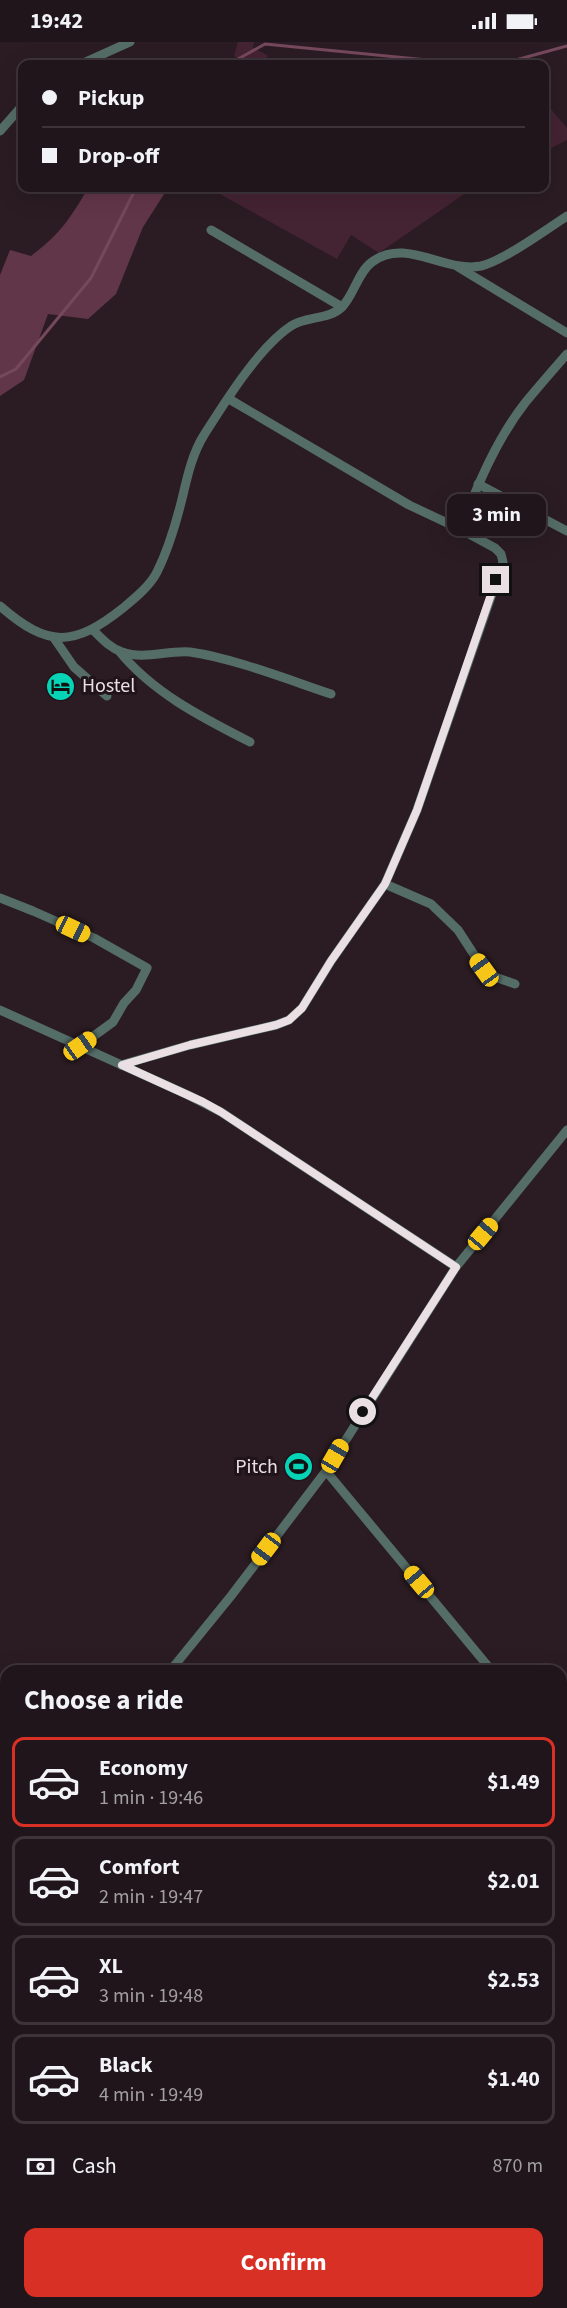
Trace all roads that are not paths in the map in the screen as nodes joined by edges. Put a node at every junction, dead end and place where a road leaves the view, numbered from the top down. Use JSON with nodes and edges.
{"nodes":[{"id":1,"x":130,"y":42,"type":"edge"},
{"id":2,"x":90,"y":60,"type":"edge"},
{"id":3,"x":18,"y":110,"type":"edge"},
{"id":4,"x":0,"y":131,"type":"edge"},
{"id":5,"x":567,"y":216,"type":"edge"},
{"id":6,"x":211,"y":230,"type":"dead end"},
{"id":7,"x":456,"y":266,"type":"junction"},
{"id":8,"x":342,"y":307,"type":"junction"},
{"id":9,"x":567,"y":333,"type":"edge"},
{"id":10,"x":567,"y":354,"type":"edge"},
{"id":11,"x":229,"y":399,"type":"junction"},
{"id":12,"x":478,"y":484,"type":"junction"},
{"id":13,"x":460,"y":529,"type":"junction"},
{"id":14,"x":567,"y":531,"type":"edge"},
{"id":15,"x":0,"y":606,"type":"edge"},
{"id":16,"x":93,"y":630,"type":"junction"},
{"id":17,"x":54,"y":638,"type":"junction"},
{"id":18,"x":119,"y":651,"type":"junction"},
{"id":19,"x":331,"y":694,"type":"dead end"},
{"id":20,"x":107,"y":696,"type":"dead end"},
{"id":21,"x":250,"y":742,"type":"dead end"},
{"id":22,"x":385,"y":884,"type":"junction"},
{"id":23,"x":0,"y":898,"type":"edge"},
{"id":24,"x":515,"y":984,"type":"dead end"},
{"id":25,"x":0,"y":1010,"type":"edge"},
{"id":26,"x":80,"y":1046,"type":"junction"},
{"id":27,"x":122,"y":1065,"type":"junction"},
{"id":28,"x":567,"y":1130,"type":"edge"},
{"id":29,"x":456,"y":1267,"type":"junction"},
{"id":30,"x":326,"y":1471,"type":"junction"},
{"id":31,"x":175,"y":1665,"type":"edge"},
{"id":32,"x":487,"y":1665,"type":"edge"}],
"edges":[{"from":1,"to":2,"type":"street"},
{"from":3,"to":4,"type":"street"},
{"from":5,"to":7,"type":"street"},
{"from":6,"to":8,"type":"street"},
{"from":7,"to":8,"type":"street"},
{"from":7,"to":9,"type":"street"},
{"from":8,"to":11,"type":"street"},
{"from":10,"to":12,"type":"street"},
{"from":11,"to":13,"type":"street"},
{"from":11,"to":16,"type":"street"},
{"from":12,"to":13,"type":"street"},
{"from":12,"to":14,"type":"street"},
{"from":13,"to":22,"type":"street"},
{"from":15,"to":17,"type":"street"},
{"from":16,"to":17,"type":"street"},
{"from":16,"to":18,"type":"street"},
{"from":17,"to":20,"type":"street"},
{"from":18,"to":19,"type":"street"},
{"from":18,"to":21,"type":"street"},
{"from":22,"to":24,"type":"street"},
{"from":22,"to":27,"type":"street"},
{"from":23,"to":26,"type":"street"},
{"from":25,"to":26,"type":"street"},
{"from":26,"to":27,"type":"street"},
{"from":27,"to":29,"type":"street"},
{"from":28,"to":29,"type":"street"},
{"from":29,"to":30,"type":"street"},
{"from":30,"to":31,"type":"street"},
{"from":30,"to":32,"type":"street"}]}
